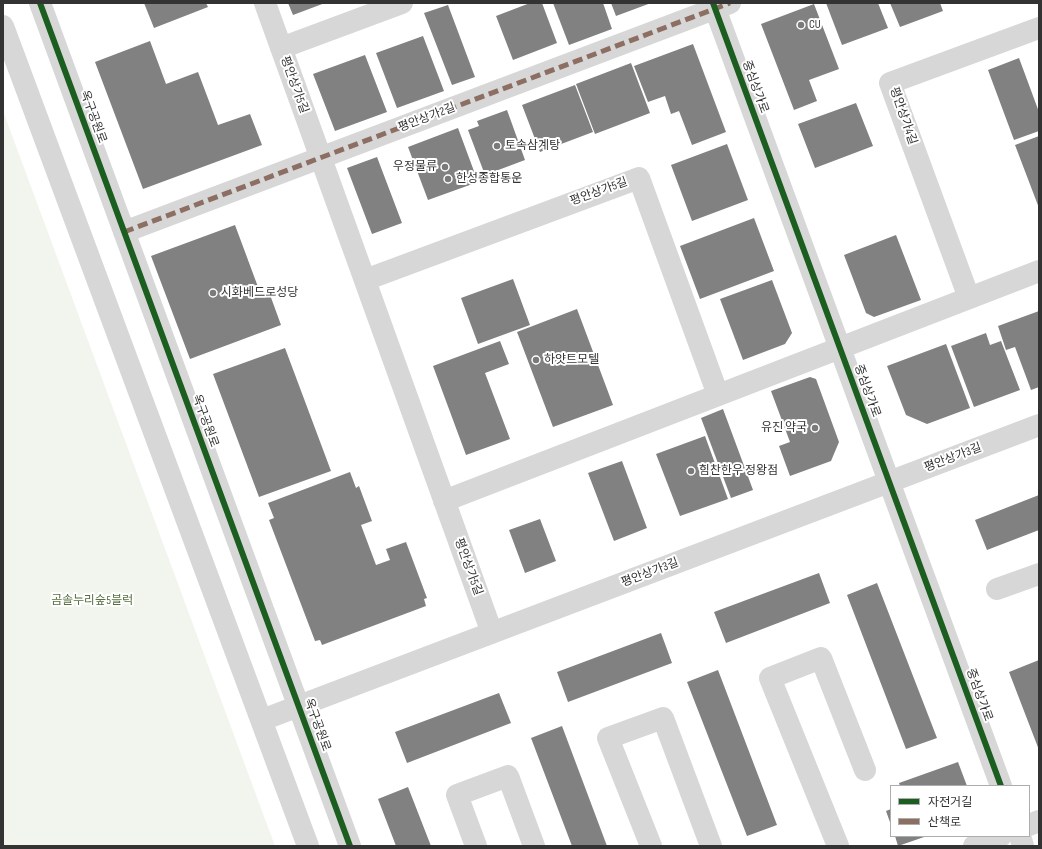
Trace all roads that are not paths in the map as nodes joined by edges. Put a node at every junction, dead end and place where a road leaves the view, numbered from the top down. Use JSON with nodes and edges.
{"nodes":[{"id":1,"x":40,"y":3,"type":"edge"},
{"id":2,"x":265,"y":3,"type":"edge"},
{"id":3,"x":402,"y":3,"type":"edge"},
{"id":4,"x":719,"y":5,"type":"edge"},
{"id":5,"x":3,"y":26,"type":"edge"},
{"id":6,"x":1039,"y":28,"type":"edge"},
{"id":7,"x":281,"y":48,"type":"junction"},
{"id":8,"x":321,"y":158,"type":"junction"},
{"id":9,"x":124,"y":232,"type":"junction"},
{"id":10,"x":1039,"y":271,"type":"edge"},
{"id":11,"x":365,"y":280,"type":"junction"},
{"id":12,"x":969,"y":298,"type":"junction"},
{"id":13,"x":840,"y":348,"type":"junction"},
{"id":14,"x":718,"y":395,"type":"junction"},
{"id":15,"x":1039,"y":425,"type":"edge"},
{"id":16,"x":889,"y":482,"type":"junction"},
{"id":17,"x":444,"y":501,"type":"junction"},
{"id":18,"x":1039,"y":574,"type":"edge"},
{"id":19,"x":997,"y":589,"type":"dead end"},
{"id":20,"x":492,"y":633,"type":"junction"},
{"id":21,"x":298,"y":706,"type":"junction"},
{"id":22,"x":262,"y":720,"type":"junction"},
{"id":23,"x":865,"y":770,"type":"dead end"},
{"id":24,"x":1001,"y":785,"type":"edge"},
{"id":25,"x":998,"y":837,"type":"edge"},
{"id":26,"x":308,"y":846,"type":"edge"},
{"id":27,"x":350,"y":846,"type":"edge"},
{"id":28,"x":476,"y":846,"type":"edge"},
{"id":29,"x":534,"y":846,"type":"edge"},
{"id":30,"x":651,"y":846,"type":"edge"},
{"id":31,"x":711,"y":846,"type":"edge"},
{"id":32,"x":838,"y":846,"type":"edge"},
{"id":33,"x":974,"y":846,"type":"edge"}],
"edges":[{"from":1,"to":9,"type":"street","name":"옥구공원로"},
{"from":2,"to":7,"type":"street","name":"평안상가5길"},
{"from":3,"to":7,"type":"street","name":"평안상가5길"},
{"from":4,"to":8,"type":"street","name":"평안상가2길"},
{"from":4,"to":13,"type":"street","name":"중심상가로"},
{"from":5,"to":22,"type":"street"},
{"from":6,"to":12,"type":"street","name":"평안상가4길"},
{"from":7,"to":8,"type":"street","name":"평안상가5길"},
{"from":8,"to":9,"type":"street","name":"평안상가2길"},
{"from":8,"to":11,"type":"street","name":"평안상가5길"},
{"from":9,"to":21,"type":"street","name":"옥구공원로"},
{"from":10,"to":12,"type":"street"},
{"from":11,"to":14,"type":"street","name":"평안상가5길"},
{"from":11,"to":17,"type":"street","name":"평안상가5길"},
{"from":12,"to":13,"type":"street"},
{"from":13,"to":14,"type":"street"},
{"from":13,"to":16,"type":"street","name":"중심상가로"},
{"from":14,"to":17,"type":"street"},
{"from":15,"to":16,"type":"street","name":"평안상가3길"},
{"from":16,"to":20,"type":"street","name":"평안상가3길"},
{"from":16,"to":24,"type":"street","name":"중심상가로"},
{"from":17,"to":20,"type":"street","name":"평안상가5길"},
{"from":18,"to":19,"type":"street"},
{"from":20,"to":21,"type":"street","name":"평안상가3길"},
{"from":21,"to":22,"type":"street","name":"평안상가3길"},
{"from":21,"to":27,"type":"street","name":"옥구공원로"},
{"from":22,"to":26,"type":"street"},
{"from":23,"to":32,"type":"street"},
{"from":25,"to":33,"type":"street"},
{"from":28,"to":29,"type":"street"},
{"from":30,"to":31,"type":"street"}]}
